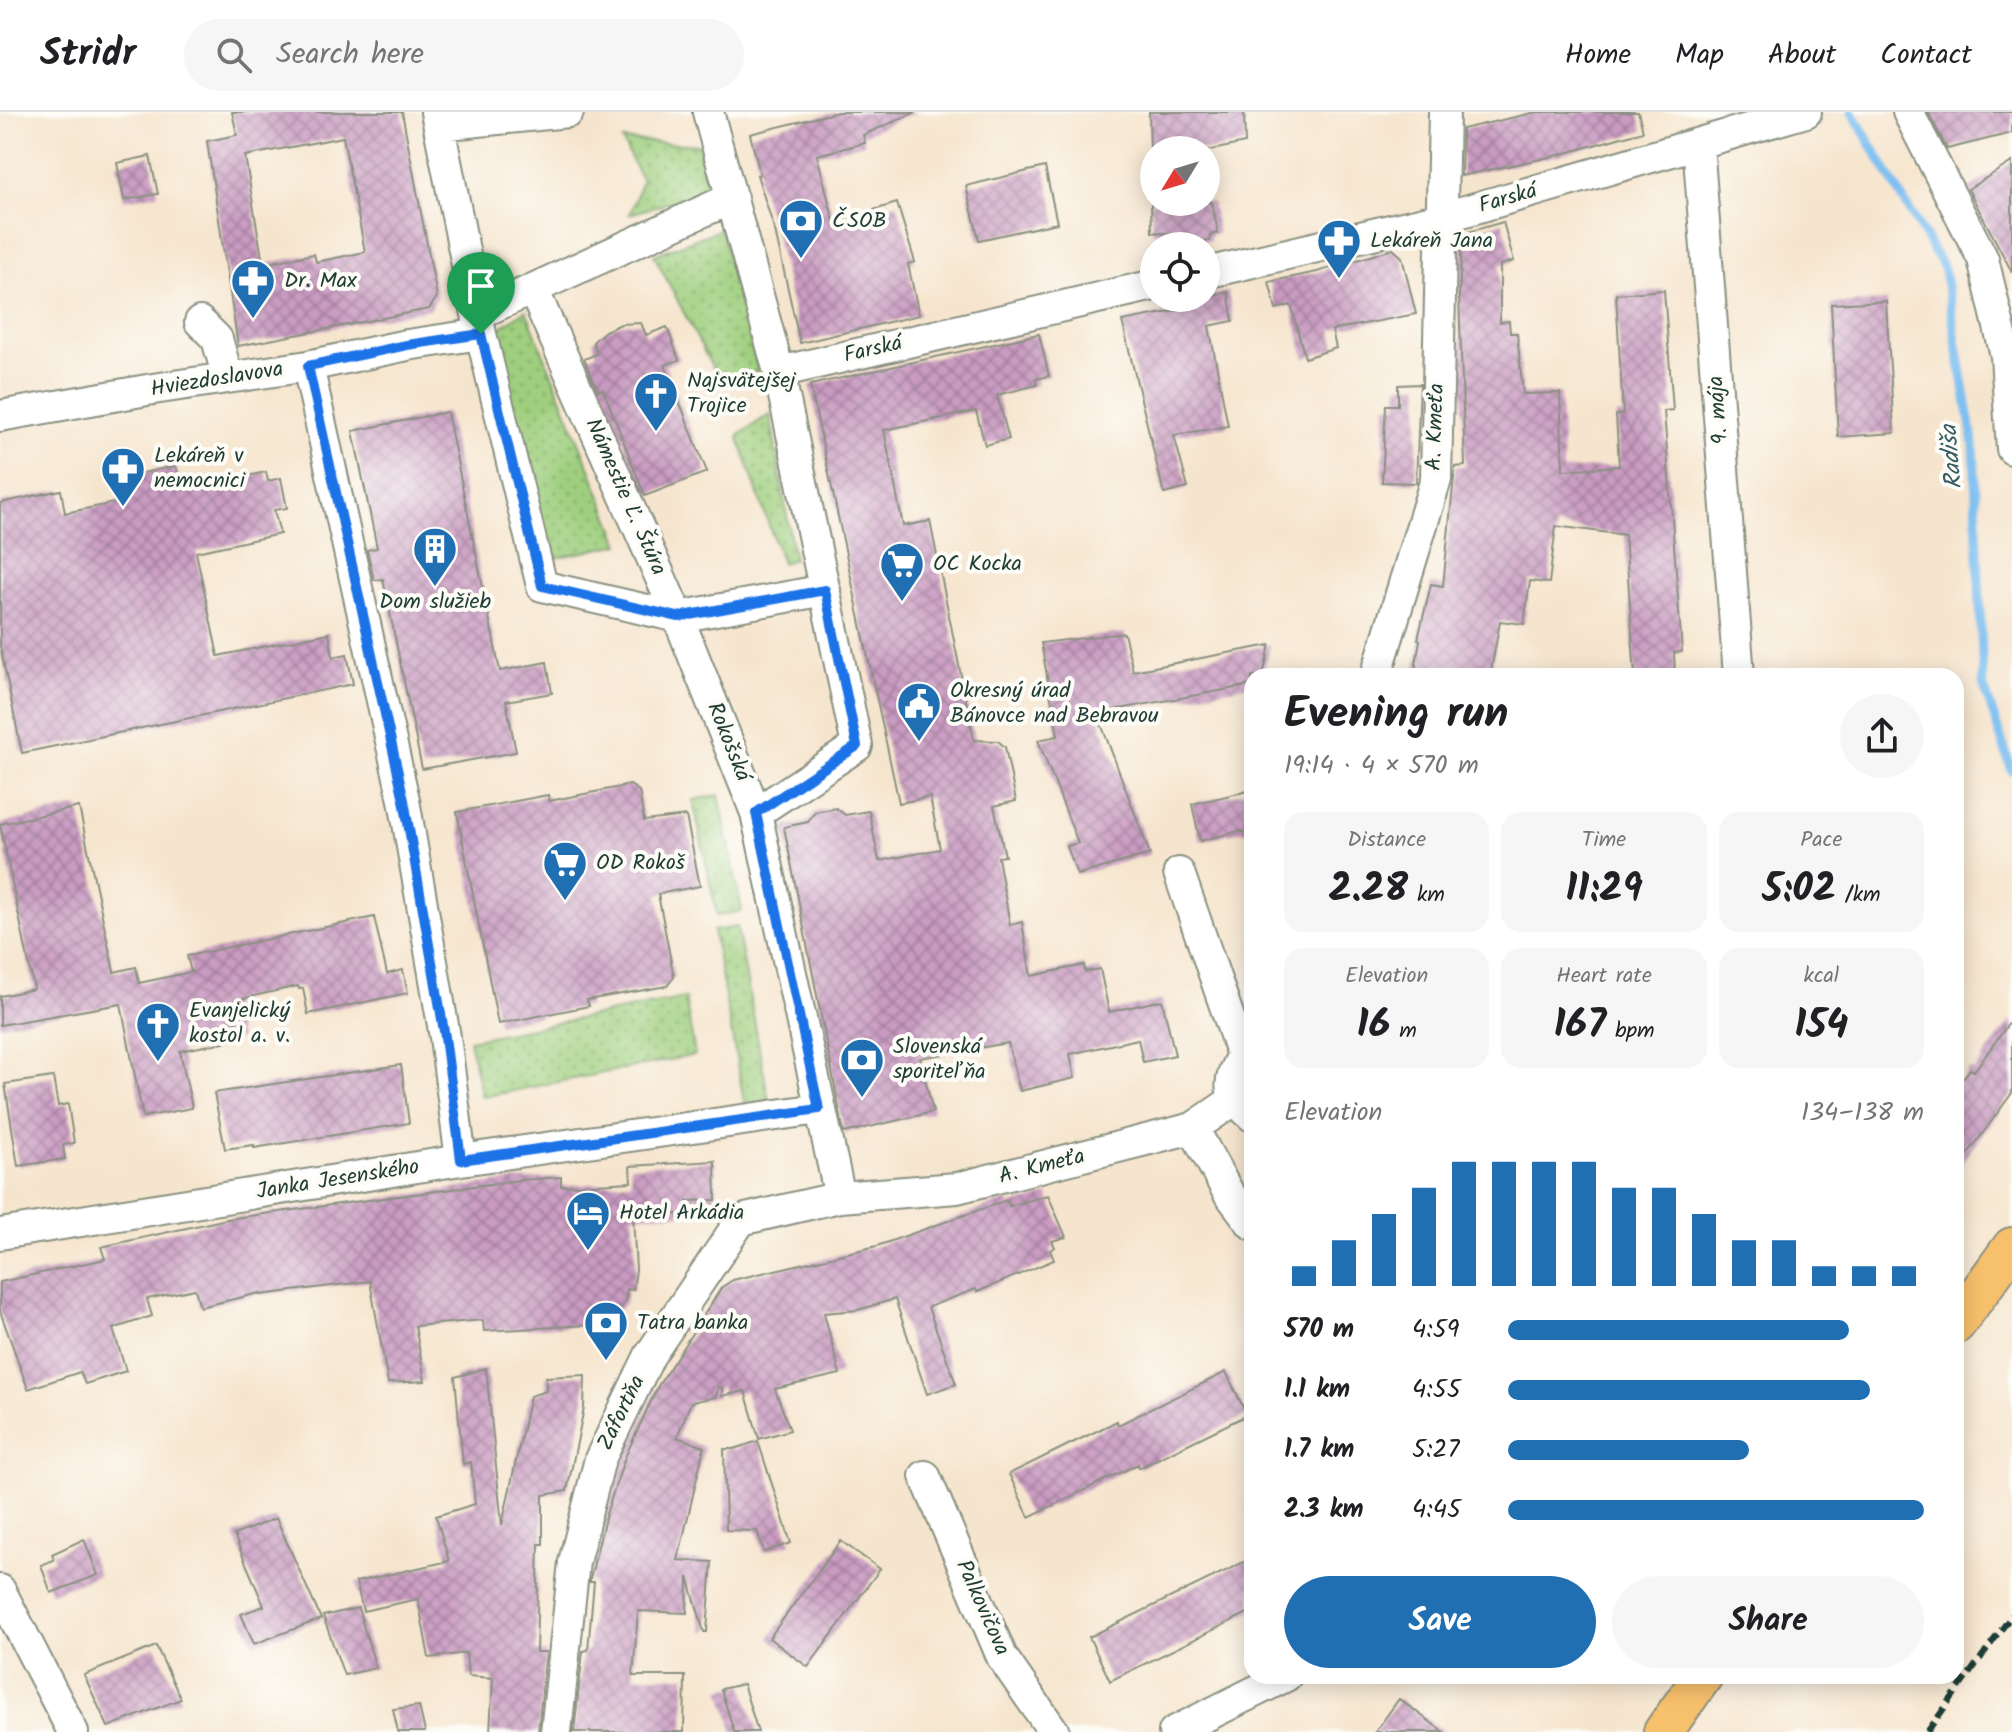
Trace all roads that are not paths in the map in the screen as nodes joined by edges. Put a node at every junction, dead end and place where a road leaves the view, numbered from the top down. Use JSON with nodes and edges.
{"nodes":[{"id":1,"x":568,"y":112,"type":"edge"},
{"id":2,"x":708,"y":112,"type":"edge"},
{"id":3,"x":1444,"y":112,"type":"edge"},
{"id":4,"x":1806,"y":112,"type":"edge"},
{"id":5,"x":1908,"y":112,"type":"edge"},
{"id":6,"x":438,"y":119,"type":"edge"},
{"id":7,"x":1698,"y":144,"type":"junction"},
{"id":8,"x":732,"y":198,"type":"junction"},
{"id":9,"x":1441,"y":218,"type":"junction"},
{"id":10,"x":1220,"y":270,"type":"edge"},
{"id":11,"x":1140,"y":288,"type":"edge"},
{"id":12,"x":533,"y":289,"type":"junction"},
{"id":13,"x":200,"y":322,"type":"dead end"},
{"id":14,"x":480,"y":324,"type":"junction"},
{"id":15,"x":308,"y":366,"type":"junction"},
{"id":16,"x":779,"y":372,"type":"junction"},
{"id":17,"x":228,"y":378,"type":"junction"},
{"id":18,"x":0,"y":416,"type":"edge"},
{"id":19,"x":2012,"y":449,"type":"edge"},
{"id":20,"x":825,"y":590,"type":"junction"},
{"id":21,"x":678,"y":617,"type":"junction"},
{"id":22,"x":1378,"y":668,"type":"edge"},
{"id":23,"x":1738,"y":668,"type":"edge"},
{"id":24,"x":756,"y":813,"type":"junction"},
{"id":25,"x":1179,"y":873,"type":"dead end"},
{"id":26,"x":1244,"y":1046,"type":"edge"},
{"id":27,"x":1244,"y":1058,"type":"edge"},
{"id":28,"x":1243,"y":1108,"type":"edge"},
{"id":29,"x":819,"y":1109,"type":"junction"},
{"id":30,"x":1193,"y":1128,"type":"junction"},
{"id":31,"x":461,"y":1160,"type":"junction"},
{"id":32,"x":840,"y":1197,"type":"junction"},
{"id":33,"x":1244,"y":1213,"type":"edge"},
{"id":34,"x":0,"y":1234,"type":"edge"},
{"id":35,"x":2012,"y":1247,"type":"edge"},
{"id":36,"x":1964,"y":1313,"type":"edge"},
{"id":37,"x":925,"y":1476,"type":"dead end"},
{"id":38,"x":0,"y":1590,"type":"edge"},
{"id":39,"x":1270,"y":1684,"type":"edge"},
{"id":40,"x":1697,"y":1684,"type":"edge"},
{"id":41,"x":73,"y":1732,"type":"edge"},
{"id":42,"x":556,"y":1732,"type":"edge"},
{"id":43,"x":1054,"y":1732,"type":"edge"},
{"id":44,"x":1174,"y":1732,"type":"edge"},
{"id":45,"x":1663,"y":1732,"type":"edge"}],
"edges":[{"from":1,"to":6,"type":"street"},
{"from":2,"to":8,"type":"street"},
{"from":3,"to":9,"type":"street","name":"A. Kmeťa"},
{"from":4,"to":7,"type":"street","name":"Farská"},
{"from":5,"to":19,"type":"street"},
{"from":6,"to":14,"type":"street","name":"Námestie Ľ. Štúra"},
{"from":7,"to":9,"type":"street","name":"Farská"},
{"from":7,"to":23,"type":"street","name":"9. mája"},
{"from":8,"to":12,"type":"street","name":"Hviezdoslavova"},
{"from":8,"to":16,"type":"street"},
{"from":9,"to":10,"type":"street","name":"Farská"},
{"from":9,"to":22,"type":"street","name":"A. Kmeťa"},
{"from":11,"to":16,"type":"street","name":"Farská"},
{"from":12,"to":14,"type":"street","name":"Hviezdoslavova"},
{"from":12,"to":21,"type":"street","name":"Námestie Ľ. Štúra"},
{"from":13,"to":17,"type":"street"},
{"from":14,"to":15,"type":"street","name":"Hviezdoslavova"},
{"from":14,"to":21,"type":"street","name":"Námestie Ľ. Štúra"},
{"from":15,"to":17,"type":"street","name":"Hviezdoslavova"},
{"from":15,"to":31,"type":"street"},
{"from":16,"to":20,"type":"street"},
{"from":17,"to":18,"type":"street","name":"Hviezdoslavova"},
{"from":20,"to":21,"type":"street"},
{"from":20,"to":24,"type":"street"},
{"from":21,"to":24,"type":"street","name":"Rokošská"},
{"from":24,"to":29,"type":"street","name":"Rokošská"},
{"from":25,"to":26,"type":"street"},
{"from":27,"to":28,"type":"street","name":"A. Kmeťa"},
{"from":28,"to":30,"type":"street","name":"A. Kmeťa"},
{"from":29,"to":31,"type":"street","name":"Janka Jesenského"},
{"from":29,"to":32,"type":"street","name":"Rokošská"},
{"from":30,"to":32,"type":"street","name":"A. Kmeťa"},
{"from":30,"to":33,"type":"street"},
{"from":31,"to":34,"type":"street","name":"Janka Jesenského"},
{"from":32,"to":42,"type":"street","name":"Záfortňa"},
{"from":35,"to":36,"type":"main road"},
{"from":37,"to":43,"type":"street","name":"Palkovičova"},
{"from":38,"to":41,"type":"street"},
{"from":39,"to":44,"type":"street"},
{"from":40,"to":45,"type":"main road"}]}
